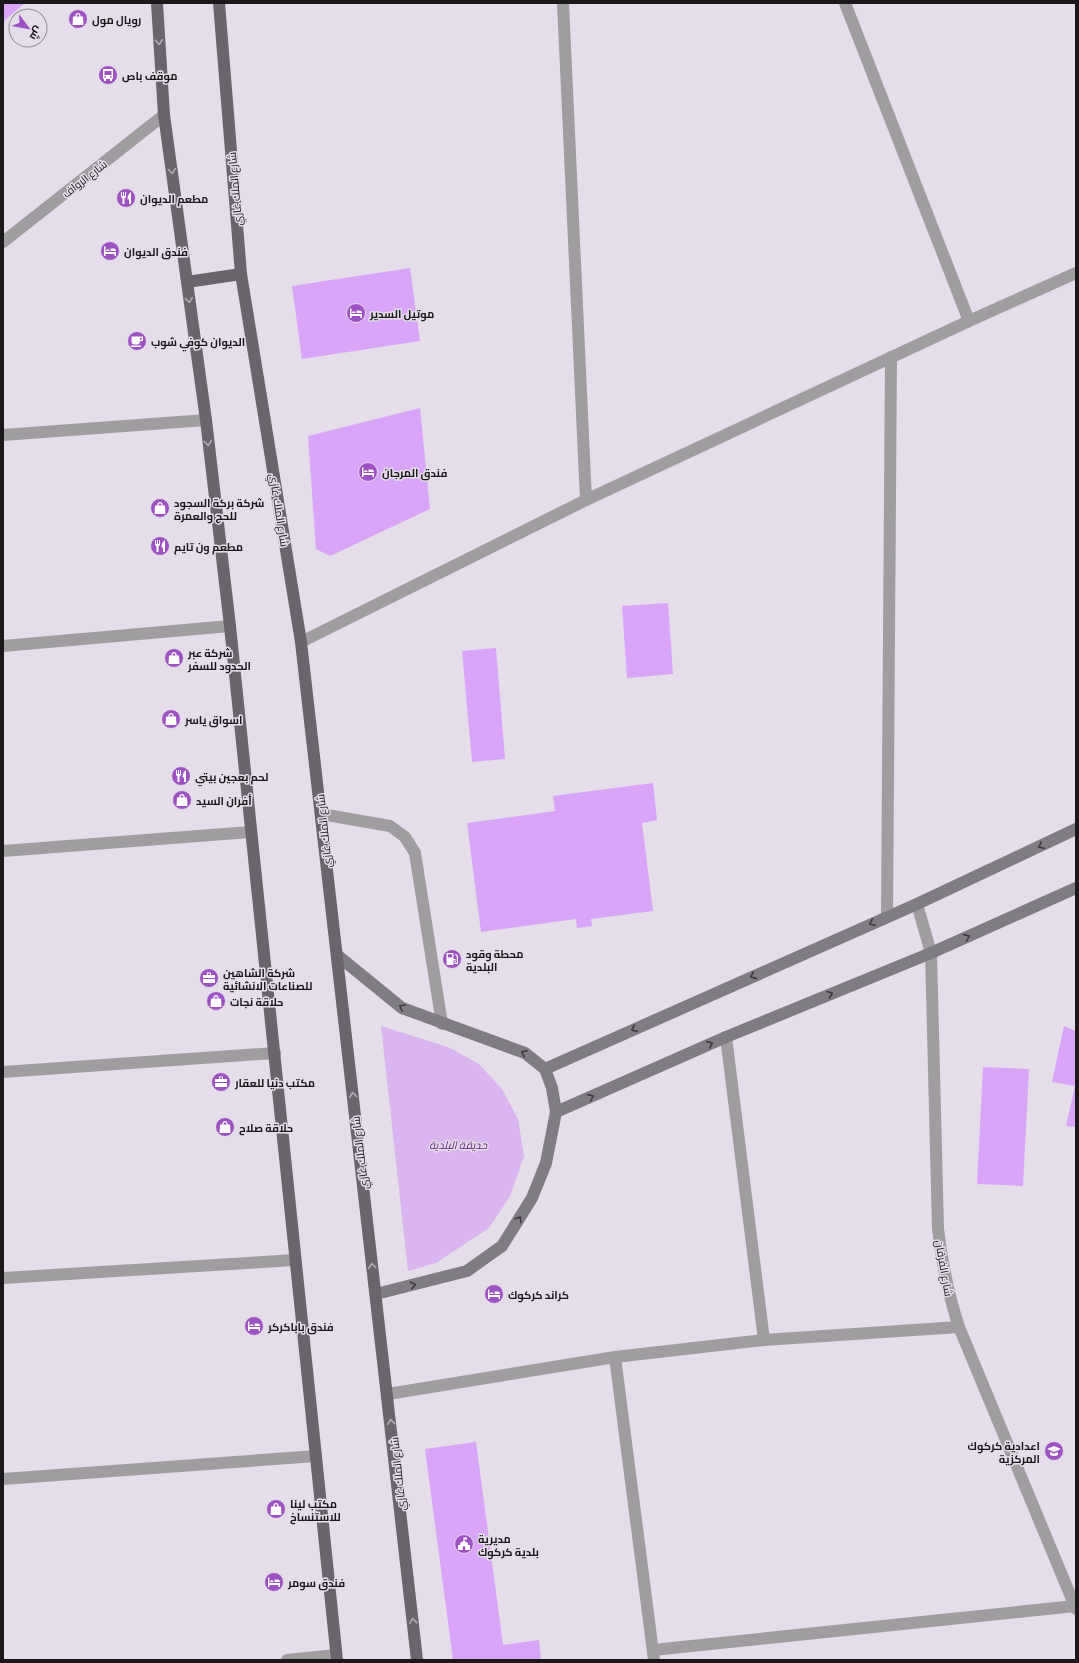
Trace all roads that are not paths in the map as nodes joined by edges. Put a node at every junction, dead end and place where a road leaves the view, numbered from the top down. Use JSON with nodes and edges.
{"nodes":[{"id":1,"x":157,"y":3,"type":"edge"},
{"id":2,"x":219,"y":3,"type":"edge"},
{"id":3,"x":563,"y":3,"type":"edge"},
{"id":4,"x":845,"y":3,"type":"edge"},
{"id":5,"x":164,"y":115,"type":"junction"},
{"id":6,"x":3,"y":242,"type":"edge"},
{"id":7,"x":1076,"y":273,"type":"edge"},
{"id":8,"x":241,"y":274,"type":"junction"},
{"id":9,"x":187,"y":282,"type":"junction"},
{"id":10,"x":968,"y":321,"type":"junction"},
{"id":11,"x":891,"y":357,"type":"junction"},
{"id":12,"x":206,"y":420,"type":"junction"},
{"id":13,"x":3,"y":435,"type":"edge"},
{"id":14,"x":586,"y":500,"type":"junction"},
{"id":15,"x":230,"y":626,"type":"junction"},
{"id":16,"x":301,"y":642,"type":"junction"},
{"id":17,"x":3,"y":646,"type":"edge"},
{"id":18,"x":321,"y":814,"type":"junction"},
{"id":19,"x":1076,"y":829,"type":"edge"},
{"id":20,"x":250,"y":832,"type":"junction"},
{"id":21,"x":3,"y":851,"type":"edge"},
{"id":22,"x":1076,"y":888,"type":"edge"},
{"id":23,"x":917,"y":904,"type":"junction"},
{"id":24,"x":887,"y":916,"type":"junction"},
{"id":25,"x":931,"y":954,"type":"junction"},
{"id":26,"x":337,"y":955,"type":"junction"},
{"id":27,"x":442,"y":1024,"type":"junction"},
{"id":28,"x":726,"y":1037,"type":"junction"},
{"id":29,"x":275,"y":1053,"type":"junction"},
{"id":30,"x":545,"y":1069,"type":"junction"},
{"id":31,"x":3,"y":1072,"type":"edge"},
{"id":32,"x":556,"y":1112,"type":"junction"},
{"id":33,"x":295,"y":1260,"type":"junction"},
{"id":34,"x":3,"y":1278,"type":"edge"},
{"id":35,"x":376,"y":1294,"type":"junction"},
{"id":36,"x":958,"y":1327,"type":"junction"},
{"id":37,"x":764,"y":1340,"type":"junction"},
{"id":38,"x":615,"y":1357,"type":"junction"},
{"id":39,"x":388,"y":1394,"type":"junction"},
{"id":40,"x":316,"y":1456,"type":"junction"},
{"id":41,"x":3,"y":1479,"type":"edge"},
{"id":42,"x":1075,"y":1608,"type":"edge"},
{"id":43,"x":654,"y":1655,"type":"edge"},
{"id":44,"x":337,"y":1658,"type":"edge"},
{"id":45,"x":287,"y":1660,"type":"edge"},
{"id":46,"x":417,"y":1660,"type":"edge"}],
"edges":[{"from":1,"to":5,"type":"main road","one_way":true},
{"from":2,"to":8,"type":"main road","name":"شارع الملك غازي"},
{"from":3,"to":14,"type":"street"},
{"from":4,"to":10,"type":"street"},
{"from":5,"to":6,"type":"street","name":"شارع الرواف"},
{"from":5,"to":9,"type":"main road","one_way":true},
{"from":7,"to":10,"type":"street"},
{"from":8,"to":9,"type":"main road"},
{"from":8,"to":16,"type":"main road","name":"شارع الملك غازي"},
{"from":9,"to":12,"type":"main road","one_way":true},
{"from":10,"to":11,"type":"street"},
{"from":11,"to":14,"type":"street"},
{"from":11,"to":24,"type":"street"},
{"from":12,"to":13,"type":"street"},
{"from":12,"to":15,"type":"main road","one_way":true},
{"from":14,"to":16,"type":"street"},
{"from":15,"to":17,"type":"street"},
{"from":15,"to":20,"type":"main road"},
{"from":16,"to":18,"type":"main road","name":"شارع الملك غازي"},
{"from":18,"to":26,"type":"main road","name":"شارع الملك غازي"},
{"from":18,"to":27,"type":"street"},
{"from":19,"to":23,"type":"main road","one_way":true},
{"from":20,"to":21,"type":"street"},
{"from":20,"to":29,"type":"main road"},
{"from":25,"to":22,"type":"main road","one_way":true},
{"from":23,"to":24,"type":"main road"},
{"from":23,"to":25,"type":"street","name":"شارع الفرقان"},
{"from":24,"to":30,"type":"main road","one_way":true},
{"from":28,"to":25,"type":"main road","one_way":true},
{"from":25,"to":36,"type":"street","name":"شارع الفرقان"},
{"from":27,"to":26,"type":"main road","one_way":true},
{"from":35,"to":26,"type":"main road","name":"شارع الملك غازي","one_way":true},
{"from":30,"to":27,"type":"main road","one_way":true},
{"from":32,"to":28,"type":"main road","one_way":true},
{"from":28,"to":37,"type":"street"},
{"from":29,"to":31,"type":"street"},
{"from":29,"to":33,"type":"main road"},
{"from":30,"to":32,"type":"main road"},
{"from":35,"to":32,"type":"main road","one_way":true},
{"from":33,"to":34,"type":"street"},
{"from":33,"to":40,"type":"main road"},
{"from":35,"to":39,"type":"main road","name":"شارع الملك غازي"},
{"from":36,"to":37,"type":"street"},
{"from":36,"to":42,"type":"street","name":"شارع الفرقان"},
{"from":37,"to":38,"type":"street"},
{"from":38,"to":39,"type":"street"},
{"from":38,"to":43,"type":"street"},
{"from":46,"to":39,"type":"main road","name":"شارع الملك غازي","one_way":true},
{"from":40,"to":41,"type":"street"},
{"from":40,"to":44,"type":"main road"},
{"from":42,"to":43,"type":"street"},
{"from":44,"to":45,"type":"street"}]}
